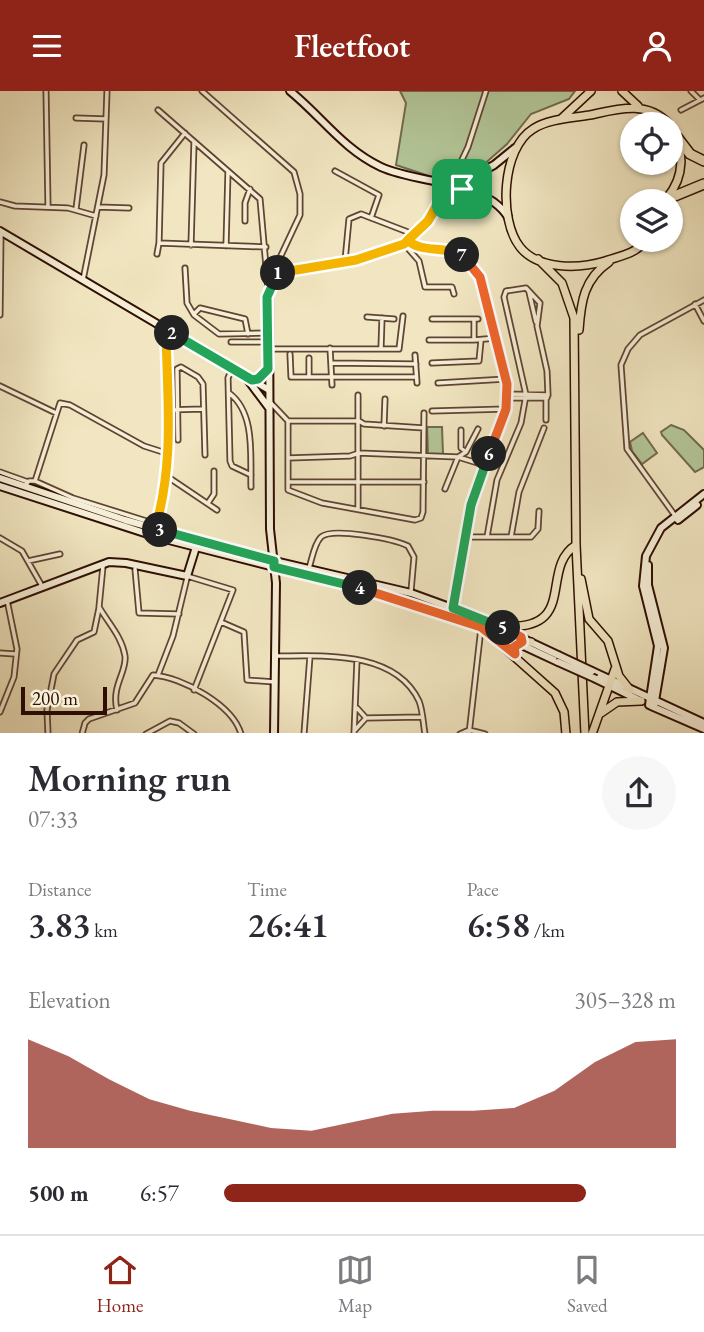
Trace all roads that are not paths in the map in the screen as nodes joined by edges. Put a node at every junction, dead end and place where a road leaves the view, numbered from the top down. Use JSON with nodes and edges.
{"nodes":[{"id":1,"x":46,"y":91,"type":"edge"},
{"id":2,"x":107,"y":91,"type":"edge"},
{"id":3,"x":202,"y":91,"type":"edge"},
{"id":4,"x":290,"y":91,"type":"edge"},
{"id":5,"x":486,"y":91,"type":"edge"},
{"id":6,"x":591,"y":91,"type":"edge"},
{"id":7,"x":622,"y":91,"type":"edge"},
{"id":8,"x":691,"y":91,"type":"edge"},
{"id":9,"x":702,"y":99,"type":"edge"},
{"id":10,"x":645,"y":109,"type":"junction"},
{"id":11,"x":158,"y":110,"type":"dead end"},
{"id":12,"x":681,"y":110,"type":"dead end"},
{"id":13,"x":650,"y":112,"type":"edge"},
{"id":14,"x":76,"y":118,"type":"dead end"},
{"id":15,"x":106,"y":119,"type":"junction"},
{"id":16,"x":552,"y":122,"type":"junction"},
{"id":17,"x":185,"y":133,"type":"junction"},
{"id":18,"x":194,"y":142,"type":"junction"},
{"id":19,"x":683,"y":144,"type":"edge"},
{"id":20,"x":84,"y":145,"type":"dead end"},
{"id":21,"x":517,"y":147,"type":"junction"},
{"id":22,"x":704,"y":161,"type":"edge"},
{"id":23,"x":228,"y":171,"type":"junction"},
{"id":24,"x":335,"y":171,"type":"dead end"},
{"id":25,"x":704,"y":184,"type":"edge"},
{"id":26,"x":451,"y":187,"type":"junction"},
{"id":27,"x":250,"y":189,"type":"junction"},
{"id":28,"x":462,"y":189,"type":"junction"},
{"id":29,"x":683,"y":193,"type":"edge"},
{"id":30,"x":439,"y":201,"type":"junction"},
{"id":31,"x":0,"y":202,"type":"edge"},
{"id":32,"x":47,"y":206,"type":"junction"},
{"id":33,"x":98,"y":207,"type":"junction"},
{"id":34,"x":129,"y":208,"type":"dead end"},
{"id":35,"x":76,"y":210,"type":"junction"},
{"id":36,"x":96,"y":216,"type":"junction"},
{"id":37,"x":371,"y":218,"type":"junction"},
{"id":38,"x":245,"y":221,"type":"dead end"},
{"id":39,"x":511,"y":221,"type":"junction"},
{"id":40,"x":1,"y":231,"type":"edge"},
{"id":41,"x":415,"y":235,"type":"junction"},
{"id":42,"x":406,"y":242,"type":"junction"},
{"id":43,"x":159,"y":243,"type":"junction"},
{"id":44,"x":191,"y":245,"type":"junction"},
{"id":45,"x":226,"y":247,"type":"junction"},
{"id":46,"x":266,"y":247,"type":"junction"},
{"id":47,"x":632,"y":252,"type":"edge"},
{"id":48,"x":157,"y":254,"type":"dead end"},
{"id":49,"x":617,"y":257,"type":"junction"},
{"id":50,"x":538,"y":259,"type":"junction"},
{"id":51,"x":345,"y":262,"type":"junction"},
{"id":52,"x":186,"y":268,"type":"dead end"},
{"id":53,"x":267,"y":268,"type":"junction"},
{"id":54,"x":278,"y":273,"type":"junction"},
{"id":55,"x":83,"y":279,"type":"junction"},
{"id":56,"x":529,"y":290,"type":"junction"},
{"id":57,"x":269,"y":291,"type":"junction"},
{"id":58,"x":454,"y":294,"type":"dead end"},
{"id":59,"x":704,"y":299,"type":"edge"},
{"id":60,"x":695,"y":304,"type":"junction"},
{"id":61,"x":0,"y":315,"type":"edge"},
{"id":62,"x":194,"y":315,"type":"junction"},
{"id":63,"x":403,"y":316,"type":"dead end"},
{"id":64,"x":367,"y":317,"type":"dead end"},
{"id":65,"x":382,"y":319,"type":"junction"},
{"id":66,"x":432,"y":319,"type":"dead end"},
{"id":67,"x":394,"y":320,"type":"dead end"},
{"id":68,"x":704,"y":321,"type":"edge"},
{"id":69,"x":537,"y":326,"type":"junction"},
{"id":70,"x":166,"y":329,"type":"junction"},
{"id":71,"x":268,"y":333,"type":"junction"},
{"id":72,"x":247,"y":334,"type":"junction"},
{"id":73,"x":496,"y":338,"type":"junction"},
{"id":74,"x":429,"y":340,"type":"dead end"},
{"id":75,"x":474,"y":340,"type":"junction"},
{"id":76,"x":481,"y":340,"type":"junction"},
{"id":77,"x":231,"y":342,"type":"dead end"},
{"id":78,"x":268,"y":345,"type":"junction"},
{"id":79,"x":330,"y":348,"type":"junction"},
{"id":80,"x":381,"y":348,"type":"junction"},
{"id":81,"x":290,"y":353,"type":"dead end"},
{"id":82,"x":415,"y":355,"type":"dead end"},
{"id":83,"x":309,"y":358,"type":"dead end"},
{"id":84,"x":576,"y":359,"type":"junction"},
{"id":85,"x":331,"y":363,"type":"junction"},
{"id":86,"x":432,"y":363,"type":"dead end"},
{"id":87,"x":416,"y":364,"type":"junction"},
{"id":88,"x":232,"y":369,"type":"junction"},
{"id":89,"x":268,"y":369,"type":"junction"},
{"id":90,"x":244,"y":376,"type":"junction"},
{"id":91,"x":309,"y":377,"type":"junction"},
{"id":92,"x":416,"y":377,"type":"junction"},
{"id":93,"x":332,"y":378,"type":"junction"},
{"id":94,"x":506,"y":379,"type":"junction"},
{"id":95,"x":252,"y":380,"type":"junction"},
{"id":96,"x":417,"y":383,"type":"dead end"},
{"id":97,"x":438,"y":383,"type":"dead end"},
{"id":98,"x":0,"y":386,"type":"edge"},
{"id":99,"x":332,"y":386,"type":"dead end"},
{"id":100,"x":269,"y":390,"type":"junction"},
{"id":101,"x":229,"y":393,"type":"junction"},
{"id":102,"x":358,"y":395,"type":"dead end"},
{"id":103,"x":508,"y":396,"type":"junction"},
{"id":104,"x":526,"y":396,"type":"junction"},
{"id":105,"x":547,"y":396,"type":"junction"},
{"id":106,"x":385,"y":399,"type":"dead end"},
{"id":107,"x":269,"y":406,"type":"junction"},
{"id":108,"x":203,"y":409,"type":"junction"},
{"id":109,"x":506,"y":409,"type":"junction"},
{"id":110,"x":167,"y":410,"type":"junction"},
{"id":111,"x":178,"y":410,"type":"junction"},
{"id":112,"x":432,"y":411,"type":"dead end"},
{"id":113,"x":56,"y":413,"type":"junction"},
{"id":114,"x":424,"y":413,"type":"dead end"},
{"id":115,"x":546,"y":420,"type":"dead end"},
{"id":116,"x":288,"y":421,"type":"junction"},
{"id":117,"x":359,"y":421,"type":"junction"},
{"id":118,"x":384,"y":426,"type":"junction"},
{"id":119,"x":424,"y":428,"type":"junction"},
{"id":120,"x":544,"y":428,"type":"dead end"},
{"id":121,"x":478,"y":429,"type":"dead end"},
{"id":122,"x":461,"y":430,"type":"dead end"},
{"id":123,"x":178,"y":440,"type":"dead end"},
{"id":124,"x":466,"y":452,"type":"junction"},
{"id":125,"x":359,"y":453,"type":"junction"},
{"id":126,"x":169,"y":454,"type":"junction"},
{"id":127,"x":205,"y":455,"type":"dead end"},
{"id":128,"x":424,"y":456,"type":"junction"},
{"id":129,"x":458,"y":457,"type":"junction"},
{"id":130,"x":288,"y":458,"type":"junction"},
{"id":131,"x":484,"y":466,"type":"junction"},
{"id":132,"x":214,"y":471,"type":"dead end"},
{"id":133,"x":0,"y":472,"type":"edge"},
{"id":134,"x":251,"y":475,"type":"junction"},
{"id":135,"x":168,"y":477,"type":"junction"},
{"id":136,"x":0,"y":478,"type":"edge"},
{"id":137,"x":35,"y":481,"type":"junction"},
{"id":138,"x":358,"y":481,"type":"junction"},
{"id":139,"x":289,"y":482,"type":"junction"},
{"id":140,"x":424,"y":482,"type":"junction"},
{"id":141,"x":26,"y":484,"type":"junction"},
{"id":142,"x":0,"y":486,"type":"edge"},
{"id":143,"x":251,"y":487,"type":"dead end"},
{"id":144,"x":446,"y":489,"type":"dead end"},
{"id":145,"x":704,"y":493,"type":"edge"},
{"id":146,"x":704,"y":499,"type":"edge"},
{"id":147,"x":208,"y":503,"type":"junction"},
{"id":148,"x":358,"y":509,"type":"junction"},
{"id":149,"x":217,"y":510,"type":"dead end"},
{"id":150,"x":539,"y":511,"type":"dead end"},
{"id":151,"x":677,"y":518,"type":"junction"},
{"id":152,"x":155,"y":526,"type":"junction"},
{"id":153,"x":466,"y":537,"type":"junction"},
{"id":154,"x":487,"y":537,"type":"junction"},
{"id":155,"x":511,"y":537,"type":"junction"},
{"id":156,"x":0,"y":538,"type":"edge"},
{"id":157,"x":271,"y":541,"type":"junction"},
{"id":158,"x":576,"y":545,"type":"junction"},
{"id":159,"x":196,"y":547,"type":"junction"},
{"id":160,"x":60,"y":554,"type":"dead end"},
{"id":161,"x":246,"y":555,"type":"junction"},
{"id":162,"x":28,"y":561,"type":"junction"},
{"id":163,"x":103,"y":564,"type":"junction"},
{"id":164,"x":274,"y":564,"type":"junction"},
{"id":165,"x":135,"y":569,"type":"dead end"},
{"id":166,"x":309,"y":569,"type":"junction"},
{"id":167,"x":578,"y":571,"type":"junction"},
{"id":168,"x":187,"y":577,"type":"junction"},
{"id":169,"x":42,"y":586,"type":"junction"},
{"id":170,"x":411,"y":593,"type":"junction"},
{"id":171,"x":4,"y":602,"type":"edge"},
{"id":172,"x":99,"y":607,"type":"junction"},
{"id":173,"x":453,"y":608,"type":"junction"},
{"id":174,"x":179,"y":614,"type":"junction"},
{"id":175,"x":449,"y":616,"type":"junction"},
{"id":176,"x":221,"y":622,"type":"junction"},
{"id":177,"x":526,"y":626,"type":"junction"},
{"id":178,"x":481,"y":627,"type":"junction"},
{"id":179,"x":499,"y":627,"type":"junction"},
{"id":180,"x":521,"y":642,"type":"junction"},
{"id":181,"x":531,"y":642,"type":"joint"},
{"id":182,"x":0,"y":653,"type":"edge"},
{"id":183,"x":16,"y":654,"type":"junction"},
{"id":184,"x":515,"y":654,"type":"junction"},
{"id":185,"x":276,"y":656,"type":"junction"},
{"id":186,"x":310,"y":656,"type":"junction"},
{"id":187,"x":558,"y":659,"type":"junction"},
{"id":188,"x":357,"y":660,"type":"junction"},
{"id":189,"x":616,"y":667,"type":"junction"},
{"id":190,"x":158,"y":675,"type":"junction"},
{"id":191,"x":276,"y":683,"type":"junction"},
{"id":192,"x":611,"y":684,"type":"junction"},
{"id":193,"x":194,"y":690,"type":"junction"},
{"id":194,"x":630,"y":690,"type":"junction"},
{"id":195,"x":641,"y":701,"type":"junction"},
{"id":196,"x":652,"y":704,"type":"junction"},
{"id":197,"x":357,"y":708,"type":"junction"},
{"id":198,"x":117,"y":710,"type":"junction"},
{"id":199,"x":0,"y":712,"type":"edge"},
{"id":200,"x":597,"y":715,"type":"junction"},
{"id":201,"x":422,"y":717,"type":"junction"},
{"id":202,"x":366,"y":718,"type":"junction"},
{"id":203,"x":704,"y":723,"type":"edge"},
{"id":204,"x":704,"y":729,"type":"edge"},
{"id":205,"x":469,"y":732,"type":"edge"},
{"id":206,"x":48,"y":733,"type":"edge"},
{"id":207,"x":82,"y":733,"type":"edge"},
{"id":208,"x":146,"y":733,"type":"edge"},
{"id":209,"x":194,"y":733,"type":"edge"},
{"id":210,"x":241,"y":733,"type":"edge"},
{"id":211,"x":274,"y":733,"type":"edge"},
{"id":212,"x":304,"y":733,"type":"edge"},
{"id":213,"x":354,"y":733,"type":"edge"},
{"id":214,"x":425,"y":733,"type":"edge"},
{"id":215,"x":460,"y":733,"type":"edge"},
{"id":216,"x":485,"y":733,"type":"edge"},
{"id":217,"x":566,"y":733,"type":"edge"},
{"id":218,"x":585,"y":733,"type":"edge"},
{"id":219,"x":592,"y":733,"type":"edge"}],
"edges":[{"from":1,"to":32,"type":"street"},
{"from":2,"to":15,"type":"street"},
{"from":3,"to":54,"type":"street"},
{"from":4,"to":26,"type":"main road"},
{"from":5,"to":26,"type":"street"},
{"from":6,"to":16,"type":"main road"},
{"from":7,"to":10,"type":"main road"},
{"from":8,"to":9,"type":"street"},
{"from":9,"to":12,"type":"street"},
{"from":10,"to":13,"type":"main road"},
{"from":10,"to":16,"type":"main road"},
{"from":11,"to":17,"type":"street"},
{"from":14,"to":15,"type":"street"},
{"from":15,"to":33,"type":"street"},
{"from":16,"to":21,"type":"main road"},
{"from":17,"to":18,"type":"street"},
{"from":17,"to":43,"type":"street"},
{"from":18,"to":23,"type":"street"},
{"from":18,"to":44,"type":"street"},
{"from":19,"to":22,"type":"highway"},
{"from":20,"to":35,"type":"street"},
{"from":21,"to":26,"type":"main road"},
{"from":21,"to":39,"type":"main road"},
{"from":23,"to":27,"type":"street"},
{"from":23,"to":45,"type":"street"},
{"from":24,"to":37,"type":"street"},
{"from":25,"to":29,"type":"highway"},
{"from":26,"to":28,"type":"main road"},
{"from":26,"to":30,"type":"main road"},
{"from":27,"to":38,"type":"street"},
{"from":27,"to":46,"type":"street"},
{"from":28,"to":30,"type":"main road"},
{"from":28,"to":39,"type":"main road"},
{"from":30,"to":41,"type":"main road"},
{"from":31,"to":32,"type":"street"},
{"from":32,"to":35,"type":"street"},
{"from":33,"to":34,"type":"street"},
{"from":33,"to":36,"type":"street"},
{"from":35,"to":36,"type":"street"},
{"from":36,"to":55,"type":"street"},
{"from":37,"to":41,"type":"street"},
{"from":37,"to":51,"type":"street"},
{"from":39,"to":50,"type":"main road"},
{"from":40,"to":55,"type":"main road"},
{"from":40,"to":61,"type":"street"},
{"from":41,"to":42,"type":"main road"},
{"from":42,"to":51,"type":"main road"},
{"from":42,"to":58,"type":"street"},
{"from":42,"to":73,"type":"street"},
{"from":43,"to":44,"type":"street"},
{"from":43,"to":48,"type":"street"},
{"from":44,"to":45,"type":"street"},
{"from":45,"to":46,"type":"street"},
{"from":46,"to":53,"type":"street"},
{"from":47,"to":49,"type":"main road"},
{"from":49,"to":50,"type":"main road"},
{"from":49,"to":84,"type":"main road"},
{"from":50,"to":84,"type":"main road"},
{"from":51,"to":54,"type":"main road"},
{"from":52,"to":62,"type":"street"},
{"from":53,"to":54,"type":"street"},
{"from":53,"to":57,"type":"street"},
{"from":54,"to":57,"type":"main road"},
{"from":55,"to":70,"type":"main road"},
{"from":56,"to":69,"type":"street"},
{"from":56,"to":69,"type":"street"},
{"from":56,"to":104,"type":"street"},
{"from":57,"to":71,"type":"main road"},
{"from":59,"to":60,"type":"street"},
{"from":60,"to":68,"type":"street"},
{"from":60,"to":151,"type":"street"},
{"from":62,"to":72,"type":"street"},
{"from":62,"to":72,"type":"street"},
{"from":63,"to":80,"type":"street"},
{"from":64,"to":65,"type":"street"},
{"from":65,"to":67,"type":"street"},
{"from":65,"to":80,"type":"street"},
{"from":66,"to":75,"type":"street"},
{"from":69,"to":105,"type":"street"},
{"from":70,"to":88,"type":"main road"},
{"from":70,"to":110,"type":"street"},
{"from":71,"to":72,"type":"street"},
{"from":71,"to":78,"type":"main road"},
{"from":73,"to":76,"type":"street"},
{"from":73,"to":94,"type":"street"},
{"from":74,"to":75,"type":"street"},
{"from":75,"to":76,"type":"street"},
{"from":76,"to":86,"type":"street"},
{"from":77,"to":78,"type":"street"},
{"from":78,"to":79,"type":"street"},
{"from":78,"to":89,"type":"main road"},
{"from":79,"to":80,"type":"street"},
{"from":79,"to":85,"type":"street"},
{"from":81,"to":91,"type":"street"},
{"from":82,"to":87,"type":"street"},
{"from":83,"to":91,"type":"street"},
{"from":84,"to":158,"type":"main road"},
{"from":85,"to":87,"type":"street"},
{"from":85,"to":93,"type":"street"},
{"from":87,"to":92,"type":"street"},
{"from":88,"to":90,"type":"main road"},
{"from":88,"to":101,"type":"street"},
{"from":89,"to":95,"type":"main road"},
{"from":89,"to":100,"type":"main road"},
{"from":90,"to":95,"type":"main road"},
{"from":90,"to":107,"type":"main road"},
{"from":91,"to":93,"type":"street"},
{"from":92,"to":93,"type":"street"},
{"from":92,"to":96,"type":"street"},
{"from":93,"to":99,"type":"street"},
{"from":94,"to":97,"type":"street"},
{"from":94,"to":103,"type":"street"},
{"from":95,"to":100,"type":"main road"},
{"from":98,"to":113,"type":"street"},
{"from":100,"to":107,"type":"main road"},
{"from":101,"to":134,"type":"street"},
{"from":101,"to":134,"type":"street"},
{"from":102,"to":117,"type":"street"},
{"from":103,"to":104,"type":"street"},
{"from":103,"to":109,"type":"street"},
{"from":104,"to":105,"type":"street"},
{"from":104,"to":154,"type":"street"},
{"from":105,"to":115,"type":"street"},
{"from":106,"to":118,"type":"street"},
{"from":107,"to":116,"type":"street"},
{"from":107,"to":157,"type":"main road"},
{"from":108,"to":111,"type":"street"},
{"from":108,"to":111,"type":"street"},
{"from":108,"to":127,"type":"street"},
{"from":109,"to":112,"type":"street"},
{"from":109,"to":131,"type":"street"},
{"from":110,"to":111,"type":"street"},
{"from":110,"to":126,"type":"street"},
{"from":111,"to":123,"type":"street"},
{"from":113,"to":126,"type":"street"},
{"from":113,"to":137,"type":"street"},
{"from":114,"to":119,"type":"street"},
{"from":116,"to":117,"type":"street"},
{"from":116,"to":130,"type":"street"},
{"from":117,"to":118,"type":"street"},
{"from":117,"to":125,"type":"street"},
{"from":118,"to":119,"type":"street"},
{"from":119,"to":128,"type":"street"},
{"from":120,"to":155,"type":"street"},
{"from":121,"to":124,"type":"street"},
{"from":122,"to":124,"type":"street"},
{"from":124,"to":129,"type":"street"},
{"from":125,"to":128,"type":"street"},
{"from":125,"to":130,"type":"street"},
{"from":125,"to":138,"type":"street"},
{"from":126,"to":135,"type":"street"},
{"from":128,"to":129,"type":"street"},
{"from":128,"to":140,"type":"street"},
{"from":129,"to":131,"type":"street"},
{"from":129,"to":144,"type":"street"},
{"from":130,"to":139,"type":"street"},
{"from":131,"to":153,"type":"street"},
{"from":132,"to":147,"type":"street"},
{"from":133,"to":141,"type":"street"},
{"from":134,"to":143,"type":"street"},
{"from":135,"to":147,"type":"street"},
{"from":135,"to":152,"type":"street"},
{"from":136,"to":141,"type":"main road"},
{"from":137,"to":141,"type":"street"},
{"from":137,"to":152,"type":"street"},
{"from":138,"to":139,"type":"street"},
{"from":138,"to":140,"type":"street"},
{"from":138,"to":148,"type":"street"},
{"from":139,"to":148,"type":"street"},
{"from":140,"to":148,"type":"street"},
{"from":141,"to":152,"type":"main road"},
{"from":142,"to":159,"type":"main road"},
{"from":145,"to":151,"type":"main road"},
{"from":146,"to":151,"type":"main road"},
{"from":147,"to":149,"type":"street"},
{"from":150,"to":155,"type":"street"},
{"from":151,"to":196,"type":"main road"},
{"from":152,"to":161,"type":"main road"},
{"from":153,"to":154,"type":"street"},
{"from":153,"to":173,"type":"street"},
{"from":154,"to":155,"type":"street"},
{"from":156,"to":162,"type":"street"},
{"from":157,"to":161,"type":"main road"},
{"from":157,"to":164,"type":"main road"},
{"from":158,"to":167,"type":"main road"},
{"from":158,"to":177,"type":"main road"},
{"from":159,"to":164,"type":"main road"},
{"from":159,"to":168,"type":"main road"},
{"from":160,"to":162,"type":"street"},
{"from":161,"to":164,"type":"main road"},
{"from":162,"to":169,"type":"street"},
{"from":163,"to":168,"type":"main road"},
{"from":163,"to":169,"type":"main road"},
{"from":163,"to":172,"type":"street"},
{"from":164,"to":166,"type":"main road"},
{"from":164,"to":175,"type":"main road"},
{"from":164,"to":185,"type":"main road"},
{"from":165,"to":174,"type":"street"},
{"from":166,"to":170,"type":"main road"},
{"from":166,"to":170,"type":"street"},
{"from":167,"to":189,"type":"main road"},
{"from":167,"to":218,"type":"main road"},
{"from":168,"to":174,"type":"street"},
{"from":168,"to":176,"type":"street"},
{"from":169,"to":171,"type":"main road"},
{"from":170,"to":173,"type":"main road"},
{"from":171,"to":183,"type":"street"},
{"from":172,"to":198,"type":"street"},
{"from":172,"to":206,"type":"street"},
{"from":173,"to":175,"type":"street"},
{"from":173,"to":179,"type":"main road"},
{"from":174,"to":190,"type":"street"},
{"from":175,"to":178,"type":"main road"},
{"from":176,"to":191,"type":"street"},
{"from":176,"to":193,"type":"street"},
{"from":177,"to":179,"type":"main road"},
{"from":177,"to":180,"type":"main road"},
{"from":178,"to":180,"type":"main road"},
{"from":178,"to":184,"type":"main road"},
{"from":178,"to":205,"type":"street"},
{"from":179,"to":180,"type":"main road"},
{"from":180,"to":181,"type":"main road"},
{"from":180,"to":184,"type":"main road"},
{"from":180,"to":187,"type":"main road"},
{"from":181,"to":187,"type":"main road"},
{"from":182,"to":183,"type":"street"},
{"from":183,"to":199,"type":"street"},
{"from":184,"to":217,"type":"main road"},
{"from":185,"to":186,"type":"street"},
{"from":185,"to":191,"type":"main road"},
{"from":186,"to":188,"type":"street"},
{"from":186,"to":212,"type":"street"},
{"from":187,"to":192,"type":"main road","bridge":true},
{"from":187,"to":192,"type":"main road","bridge":true},
{"from":188,"to":197,"type":"street"},
{"from":188,"to":201,"type":"street"},
{"from":189,"to":192,"type":"main road"},
{"from":189,"to":194,"type":"main road"},
{"from":190,"to":193,"type":"street"},
{"from":190,"to":198,"type":"street"},
{"from":191,"to":211,"type":"main road"},
{"from":192,"to":194,"type":"main road"},
{"from":192,"to":195,"type":"main road"},
{"from":192,"to":200,"type":"main road"},
{"from":193,"to":210,"type":"street"},
{"from":194,"to":196,"type":"main road"},
{"from":195,"to":196,"type":"main road"},
{"from":195,"to":200,"type":"main road"},
{"from":196,"to":203,"type":"main road"},
{"from":196,"to":204,"type":"main road"},
{"from":197,"to":202,"type":"street"},
{"from":197,"to":213,"type":"street"},
{"from":198,"to":207,"type":"street"},
{"from":200,"to":219,"type":"main road"},
{"from":201,"to":202,"type":"street"},
{"from":201,"to":214,"type":"street"},
{"from":202,"to":213,"type":"street"},
{"from":205,"to":215,"type":"street"},
{"from":205,"to":216,"type":"street"},
{"from":208,"to":209,"type":"street"}]}
